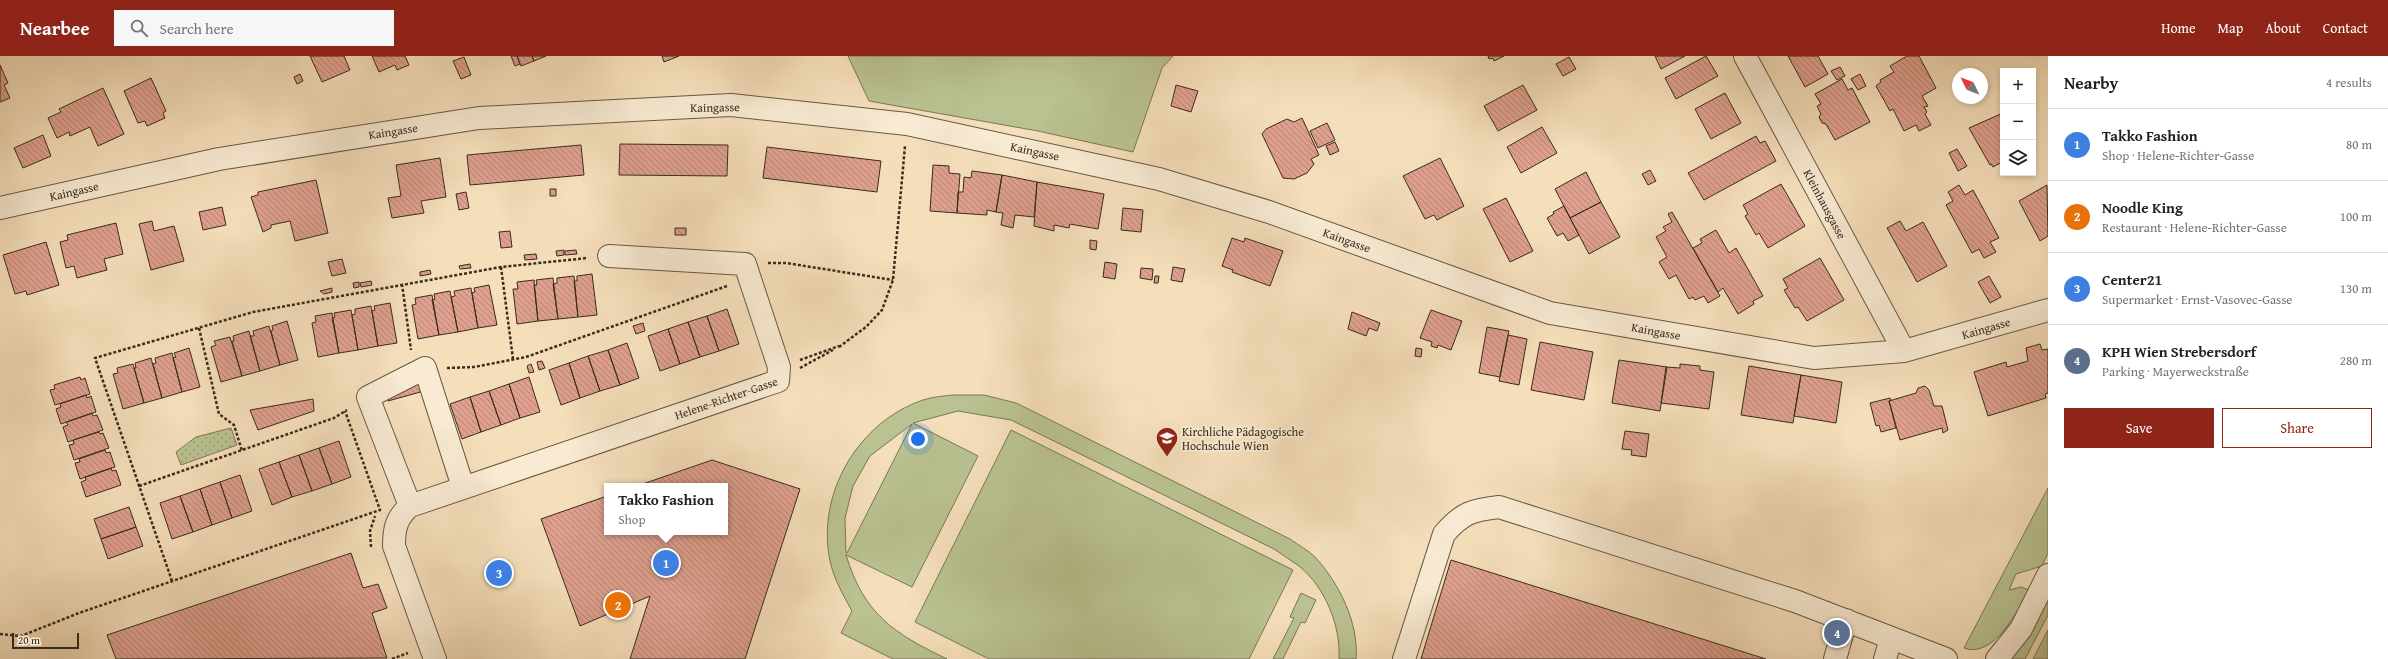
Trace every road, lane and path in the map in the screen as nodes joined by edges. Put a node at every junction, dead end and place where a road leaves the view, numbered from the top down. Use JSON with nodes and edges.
{"nodes":[{"id":1,"x":1745,"y":56,"type":"edge"},
{"id":2,"x":906,"y":124,"type":"junction"},
{"id":3,"x":0,"y":208,"type":"edge"},
{"id":4,"x":609,"y":256,"type":"joint"},
{"id":5,"x":501,"y":267,"type":"junction"},
{"id":6,"x":748,"y":271,"type":"junction"},
{"id":7,"x":893,"y":280,"type":"junction"},
{"id":8,"x":402,"y":284,"type":"junction"},
{"id":9,"x":2048,"y":310,"type":"edge"},
{"id":10,"x":199,"y":328,"type":"junction"},
{"id":11,"x":1904,"y":351,"type":"junction"},
{"id":12,"x":513,"y":359,"type":"junction"},
{"id":13,"x":419,"y":370,"type":"junction"},
{"id":14,"x":778,"y":381,"type":"junction"},
{"id":15,"x":368,"y":397,"type":"junction"},
{"id":16,"x":345,"y":411,"type":"junction"},
{"id":17,"x":242,"y":451,"type":"junction"},
{"id":18,"x":139,"y":486,"type":"junction"},
{"id":19,"x":463,"y":487,"type":"junction"},
{"id":20,"x":405,"y":510,"type":"junction"},
{"id":21,"x":2048,"y":575,"type":"edge"},
{"id":22,"x":172,"y":581,"type":"junction"},
{"id":23,"x":1846,"y":620,"type":"junction"},
{"id":24,"x":0,"y":634,"type":"edge"},
{"id":25,"x":1892,"y":638,"type":"junction"},
{"id":26,"x":408,"y":653,"type":"dead end"},
{"id":27,"x":392,"y":659,"type":"edge"},
{"id":28,"x":435,"y":659,"type":"edge"},
{"id":29,"x":1404,"y":659,"type":"edge"},
{"id":30,"x":1835,"y":659,"type":"edge"},
{"id":31,"x":1884,"y":659,"type":"edge"},
{"id":32,"x":1946,"y":659,"type":"edge"},
{"id":33,"x":1997,"y":659,"type":"edge"}],
"edges":[{"from":1,"to":11,"type":"street","name":"Kleinhausgasse"},
{"from":2,"to":3,"type":"street","name":"Kaingasse"},
{"from":2,"to":7,"type":"path","name":"Helene-Richter-Gasse"},
{"from":2,"to":11,"type":"street","name":"Kaingasse"},
{"from":4,"to":5,"type":"path"},
{"from":4,"to":6,"type":"street"},
{"from":5,"to":8,"type":"path"},
{"from":5,"to":12,"type":"path"},
{"from":6,"to":7,"type":"path"},
{"from":6,"to":12,"type":"path"},
{"from":6,"to":14,"type":"street"},
{"from":7,"to":14,"type":"path","name":"Helene-Richter-Gasse"},
{"from":8,"to":10,"type":"path"},
{"from":8,"to":13,"type":"path"},
{"from":9,"to":11,"type":"street","name":"Kaingasse"},
{"from":10,"to":17,"type":"path"},
{"from":10,"to":18,"type":"path"},
{"from":12,"to":13,"type":"path"},
{"from":13,"to":15,"type":"street"},
{"from":13,"to":19,"type":"street"},
{"from":14,"to":19,"type":"street","name":"Helene-Richter-Gasse"},
{"from":15,"to":16,"type":"path"},
{"from":15,"to":20,"type":"street"},
{"from":16,"to":17,"type":"path"},
{"from":16,"to":22,"type":"path"},
{"from":17,"to":18,"type":"path"},
{"from":18,"to":22,"type":"path"},
{"from":19,"to":20,"type":"street","name":"Helene-Richter-Gasse"},
{"from":20,"to":28,"type":"street"},
{"from":21,"to":33,"type":"street"},
{"from":22,"to":24,"type":"path"},
{"from":23,"to":25,"type":"street"},
{"from":23,"to":29,"type":"street"},
{"from":23,"to":30,"type":"street"},
{"from":25,"to":31,"type":"street"},
{"from":25,"to":32,"type":"street"},
{"from":26,"to":27,"type":"path"}]}
